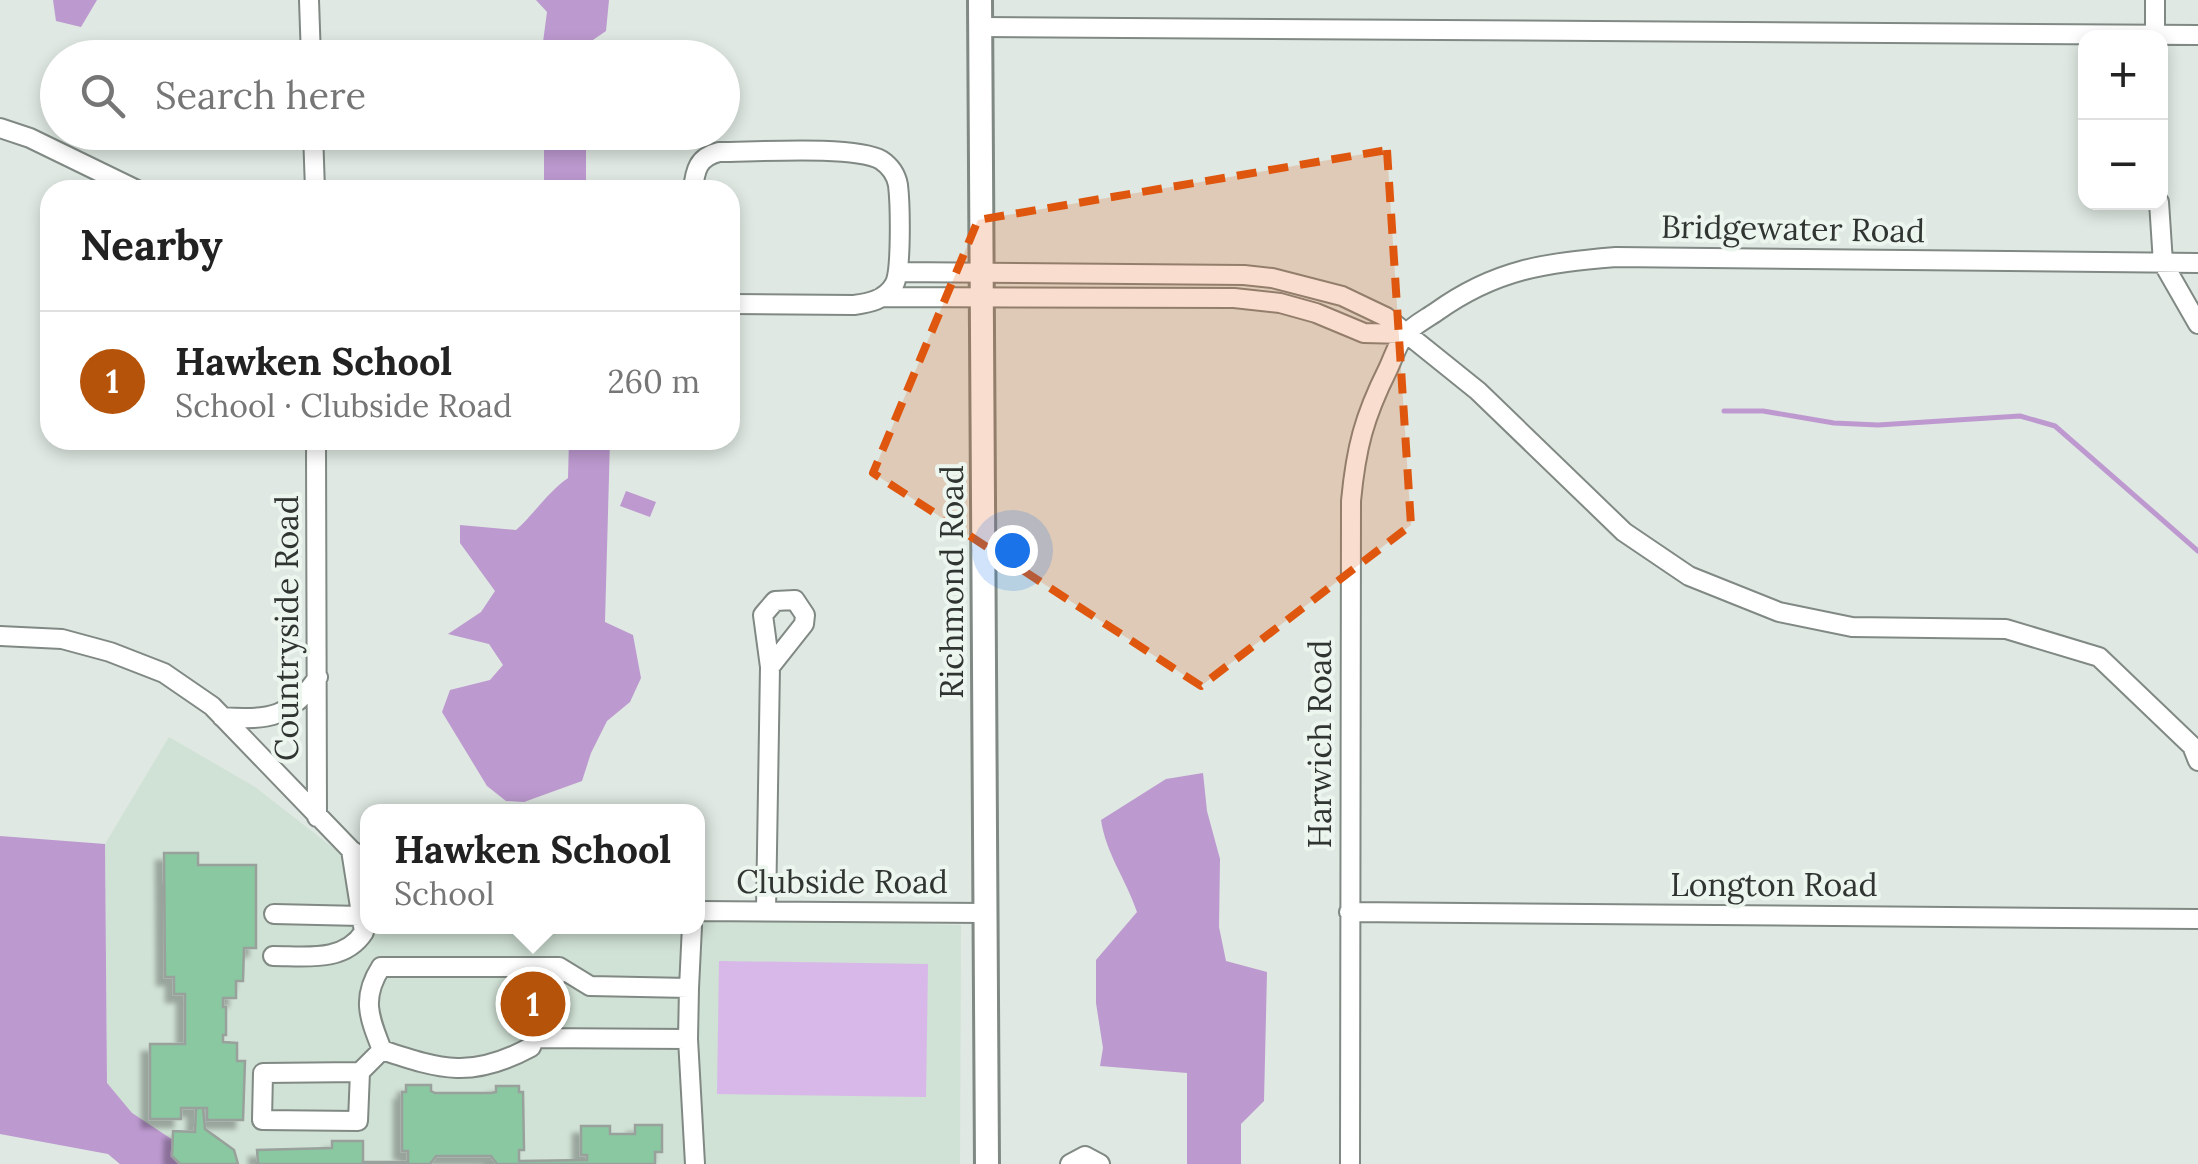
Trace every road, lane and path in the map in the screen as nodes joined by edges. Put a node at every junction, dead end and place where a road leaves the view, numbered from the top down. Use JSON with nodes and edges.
{"nodes":[{"id":1,"x":310,"y":0,"type":"edge"},
{"id":2,"x":980,"y":0,"type":"edge"},
{"id":3,"x":2155,"y":0,"type":"edge"},
{"id":4,"x":980,"y":27,"type":"junction"},
{"id":5,"x":2155,"y":30,"type":"edge"},
{"id":6,"x":2078,"y":35,"type":"edge"},
{"id":7,"x":2168,"y":36,"type":"edge"},
{"id":8,"x":2198,"y":36,"type":"edge"},
{"id":9,"x":311,"y":40,"type":"edge"},
{"id":10,"x":0,"y":128,"type":"edge"},
{"id":11,"x":40,"y":143,"type":"edge"},
{"id":12,"x":55,"y":150,"type":"edge"},
{"id":13,"x":314,"y":150,"type":"edge"},
{"id":14,"x":116,"y":180,"type":"edge"},
{"id":15,"x":315,"y":180,"type":"edge"},
{"id":16,"x":695,"y":180,"type":"edge"},
{"id":17,"x":2160,"y":210,"type":"edge"},
{"id":18,"x":2163,"y":264,"type":"junction"},
{"id":19,"x":2198,"y":264,"type":"edge"},
{"id":20,"x":898,"y":272,"type":"junction"},
{"id":21,"x":982,"y":284,"type":"junction"},
{"id":22,"x":882,"y":297,"type":"junction"},
{"id":23,"x":740,"y":304,"type":"edge"},
{"id":24,"x":2198,"y":324,"type":"edge"},
{"id":25,"x":1405,"y":334,"type":"junction"},
{"id":26,"x":316,"y":450,"type":"edge"},
{"id":27,"x":0,"y":636,"type":"edge"},
{"id":28,"x":770,"y":668,"type":"dead end"},
{"id":29,"x":318,"y":677,"type":"junction"},
{"id":30,"x":222,"y":717,"type":"junction"},
{"id":31,"x":2198,"y":761,"type":"edge"},
{"id":32,"x":317,"y":816,"type":"junction"},
{"id":33,"x":351,"y":850,"type":"junction"},
{"id":34,"x":360,"y":856,"type":"edge"},
{"id":35,"x":360,"y":909,"type":"edge"},
{"id":36,"x":705,"y":911,"type":"edge"},
{"id":37,"x":766,"y":911,"type":"junction"},
{"id":38,"x":1348,"y":912,"type":"junction"},
{"id":39,"x":986,"y":913,"type":"junction"},
{"id":40,"x":274,"y":914,"type":"dead end"},
{"id":41,"x":360,"y":916,"type":"edge"},
{"id":42,"x":2198,"y":919,"type":"edge"},
{"id":43,"x":361,"y":934,"type":"edge"},
{"id":44,"x":692,"y":934,"type":"edge"},
{"id":45,"x":273,"y":956,"type":"dead end"},
{"id":46,"x":559,"y":968,"type":"junction"},
{"id":47,"x":689,"y":988,"type":"junction"},
{"id":48,"x":534,"y":1038,"type":"junction"},
{"id":49,"x":688,"y":1039,"type":"junction"},
{"id":50,"x":382,"y":1050,"type":"junction"},
{"id":51,"x":360,"y":1072,"type":"junction"},
{"id":52,"x":695,"y":1164,"type":"edge"},
{"id":53,"x":987,"y":1164,"type":"edge"},
{"id":54,"x":1070,"y":1164,"type":"edge"},
{"id":55,"x":1100,"y":1164,"type":"edge"},
{"id":56,"x":1350,"y":1164,"type":"edge"}],
"edges":[{"from":1,"to":9,"type":"street"},
{"from":2,"to":4,"type":"main road","name":"Richmond Road"},
{"from":3,"to":5,"type":"street"},
{"from":4,"to":6,"type":"street"},
{"from":4,"to":21,"type":"main road","name":"Richmond Road"},
{"from":7,"to":8,"type":"street"},
{"from":10,"to":11,"type":"street"},
{"from":12,"to":14,"type":"street"},
{"from":13,"to":15,"type":"street"},
{"from":16,"to":20,"type":"street"},
{"from":17,"to":18,"type":"street"},
{"from":18,"to":19,"type":"street","name":"Bridgewater Road"},
{"from":18,"to":24,"type":"street"},
{"from":18,"to":25,"type":"street","name":"Bridgewater Road"},
{"from":20,"to":21,"type":"street"},
{"from":20,"to":22,"type":"street"},
{"from":21,"to":22,"type":"street"},
{"from":21,"to":25,"type":"street"},
{"from":21,"to":39,"type":"main road","name":"Richmond Road"},
{"from":22,"to":23,"type":"street"},
{"from":25,"to":31,"type":"street"},
{"from":25,"to":38,"type":"street","name":"Harwich Road"},
{"from":26,"to":29,"type":"street","name":"Countryside Road"},
{"from":27,"to":30,"type":"street"},
{"from":28,"to":37,"type":"street"},
{"from":29,"to":30,"type":"street"},
{"from":29,"to":32,"type":"street","name":"Countryside Road"},
{"from":30,"to":32,"type":"street"},
{"from":32,"to":33,"type":"street"},
{"from":33,"to":34,"type":"street"},
{"from":33,"to":35,"type":"street"},
{"from":36,"to":37,"type":"street","name":"Clubside Road"},
{"from":37,"to":39,"type":"street","name":"Clubside Road"},
{"from":38,"to":42,"type":"street","name":"Longton Road"},
{"from":38,"to":56,"type":"street","name":"Harwich Road"},
{"from":39,"to":53,"type":"main road","name":"Richmond Road"},
{"from":40,"to":41,"type":"street"},
{"from":43,"to":45,"type":"street"},
{"from":44,"to":47,"type":"street"},
{"from":46,"to":47,"type":"street"},
{"from":46,"to":48,"type":"street"},
{"from":46,"to":50,"type":"street"},
{"from":47,"to":49,"type":"street"},
{"from":48,"to":49,"type":"street"},
{"from":48,"to":50,"type":"street"},
{"from":49,"to":52,"type":"street"},
{"from":50,"to":51,"type":"street"},
{"from":51,"to":51,"type":"street"},
{"from":54,"to":55,"type":"street"}]}
